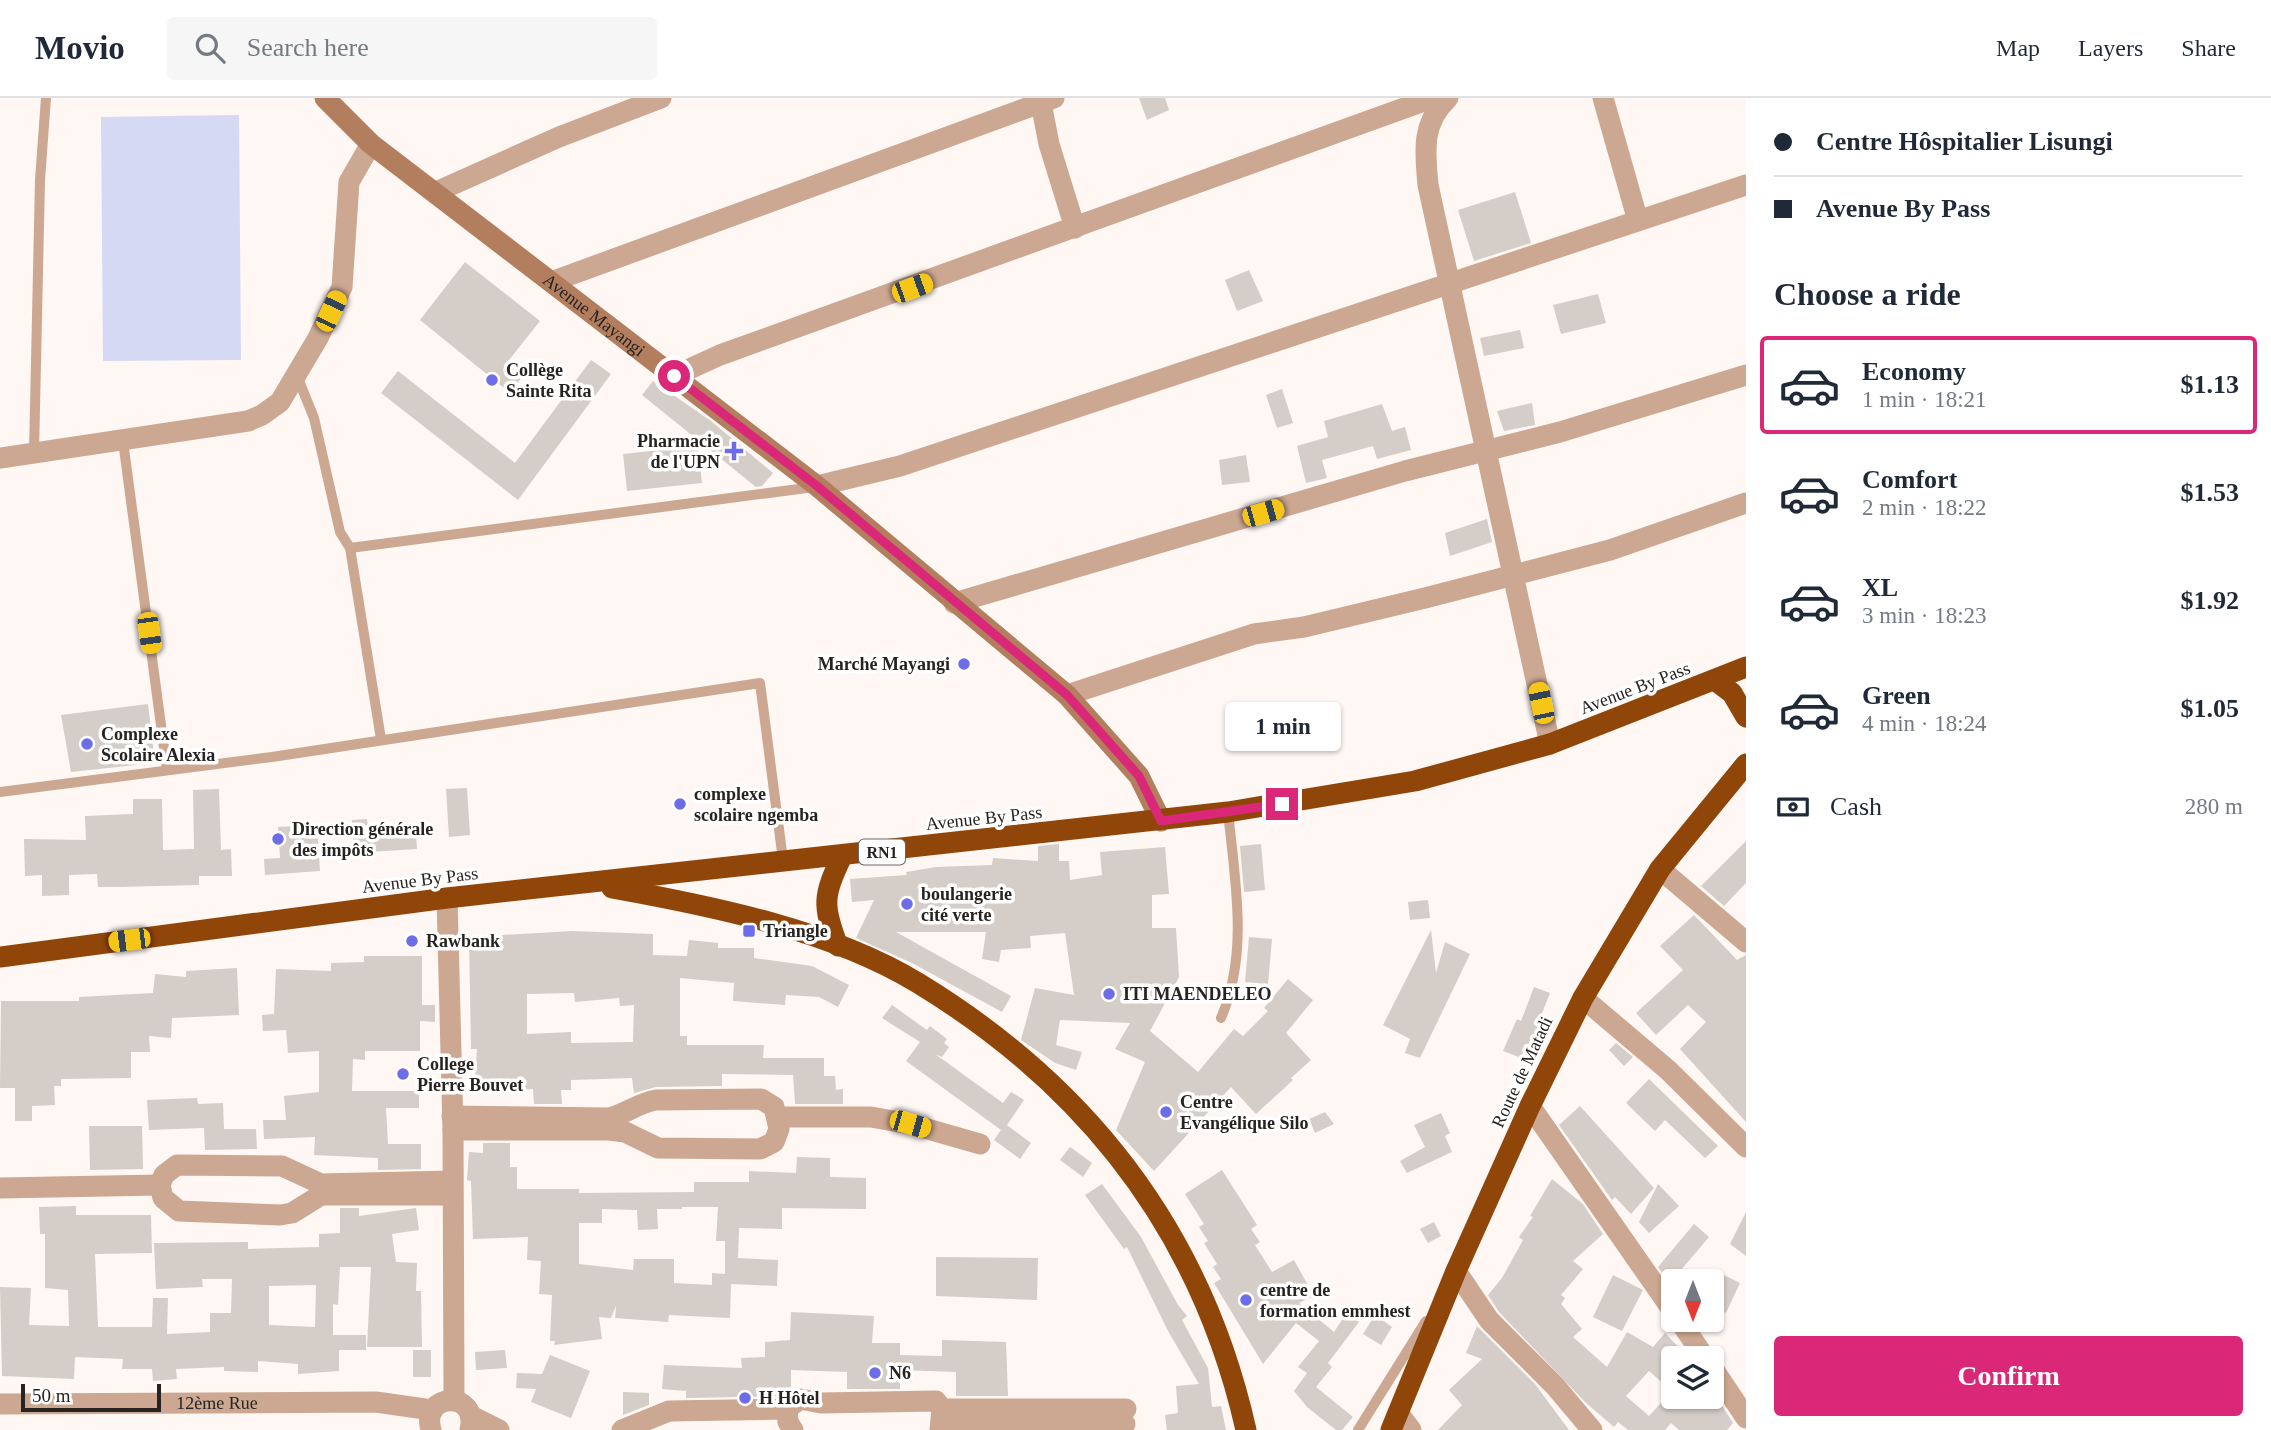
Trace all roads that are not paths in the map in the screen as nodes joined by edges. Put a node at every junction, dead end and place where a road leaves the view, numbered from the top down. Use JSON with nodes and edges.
{"nodes":[{"id":1,"x":46,"y":98,"type":"edge"},
{"id":2,"x":325,"y":98,"type":"edge"},
{"id":3,"x":661,"y":98,"type":"edge"},
{"id":4,"x":1432,"y":98,"type":"edge"},
{"id":5,"x":1448,"y":98,"type":"edge"},
{"id":6,"x":1603,"y":98,"type":"edge"},
{"id":7,"x":1045,"y":100,"type":"edge"},
{"id":8,"x":370,"y":144,"type":"junction"},
{"id":9,"x":1746,"y":185,"type":"edge"},
{"id":10,"x":436,"y":192,"type":"junction"},
{"id":11,"x":1638,"y":221,"type":"junction"},
{"id":12,"x":1075,"y":228,"type":"junction"},
{"id":13,"x":1450,"y":281,"type":"junction"},
{"id":14,"x":551,"y":282,"type":"junction"},
{"id":15,"x":1746,"y":375,"type":"edge"},
{"id":16,"x":297,"y":376,"type":"junction"},
{"id":17,"x":674,"y":376,"type":"junction"},
{"id":18,"x":123,"y":441,"type":"junction"},
{"id":19,"x":1487,"y":451,"type":"junction"},
{"id":20,"x":34,"y":453,"type":"junction"},
{"id":21,"x":0,"y":458,"type":"edge"},
{"id":22,"x":817,"y":486,"type":"junction"},
{"id":23,"x":1746,"y":503,"type":"edge"},
{"id":24,"x":350,"y":548,"type":"junction"},
{"id":25,"x":1514,"y":575,"type":"junction"},
{"id":26,"x":954,"y":603,"type":"junction"},
{"id":27,"x":1746,"y":667,"type":"edge"},
{"id":28,"x":1716,"y":681,"type":"junction"},
{"id":29,"x":1067,"y":695,"type":"junction"},
{"id":30,"x":1746,"y":718,"type":"edge"},
{"id":31,"x":381,"y":739,"type":"junction"},
{"id":32,"x":1550,"y":744,"type":"junction"},
{"id":33,"x":1746,"y":764,"type":"edge"},
{"id":34,"x":167,"y":770,"type":"junction"},
{"id":35,"x":0,"y":792,"type":"edge"},
{"id":36,"x":1228,"y":813,"type":"junction"},
{"id":37,"x":1161,"y":821,"type":"junction"},
{"id":38,"x":842,"y":856,"type":"junction"},
{"id":39,"x":783,"y":860,"type":"junction"},
{"id":40,"x":1660,"y":869,"type":"junction"},
{"id":41,"x":589,"y":884,"type":"junction"},
{"id":42,"x":447,"y":898,"type":"junction"},
{"id":43,"x":1746,"y":942,"type":"edge"},
{"id":44,"x":838,"y":946,"type":"junction"},
{"id":45,"x":0,"y":957,"type":"edge"},
{"id":46,"x":1583,"y":998,"type":"junction"},
{"id":47,"x":1221,"y":1018,"type":"dead end"},
{"id":48,"x":1530,"y":1106,"type":"junction"},
{"id":49,"x":452,"y":1123,"type":"junction"},
{"id":50,"x":625,"y":1123,"type":"junction"},
{"id":51,"x":779,"y":1123,"type":"junction"},
{"id":52,"x":860,"y":1128,"type":"dead end"},
{"id":53,"x":980,"y":1144,"type":"dead end"},
{"id":54,"x":1746,"y":1147,"type":"edge"},
{"id":55,"x":160,"y":1185,"type":"junction"},
{"id":56,"x":0,"y":1188,"type":"edge"},
{"id":57,"x":452,"y":1188,"type":"junction"},
{"id":58,"x":321,"y":1189,"type":"junction"},
{"id":59,"x":1456,"y":1271,"type":"junction"},
{"id":60,"x":1661,"y":1294,"type":"edge"},
{"id":61,"x":1724,"y":1385,"type":"edge"},
{"id":62,"x":454,"y":1400,"type":"junction"},
{"id":63,"x":0,"y":1404,"type":"edge"},
{"id":64,"x":1126,"y":1416,"type":"dead end"},
{"id":65,"x":1746,"y":1418,"type":"edge"},
{"id":66,"x":432,"y":1420,"type":"edge"},
{"id":67,"x":789,"y":1420,"type":"edge"},
{"id":68,"x":941,"y":1421,"type":"edge"},
{"id":69,"x":471,"y":1423,"type":"edge"},
{"id":70,"x":1400,"y":1424,"type":"edge"},
{"id":71,"x":499,"y":1430,"type":"edge"},
{"id":72,"x":622,"y":1430,"type":"edge"},
{"id":73,"x":641,"y":1430,"type":"edge"},
{"id":74,"x":1246,"y":1430,"type":"edge"},
{"id":75,"x":1358,"y":1430,"type":"edge"},
{"id":76,"x":1592,"y":1430,"type":"edge"}],
"edges":[{"from":1,"to":20,"type":"lane"},
{"from":2,"to":8,"type":"street","name":"Avenue Mayangi"},
{"from":3,"to":10,"type":"street"},
{"from":4,"to":12,"type":"street"},
{"from":5,"to":13,"type":"street"},
{"from":6,"to":11,"type":"street"},
{"from":7,"to":12,"type":"street"},
{"from":7,"to":14,"type":"street"},
{"from":8,"to":10,"type":"street","name":"Avenue Mayangi"},
{"from":8,"to":16,"type":"street"},
{"from":9,"to":11,"type":"street"},
{"from":10,"to":14,"type":"street","name":"Avenue Mayangi"},
{"from":11,"to":13,"type":"street"},
{"from":12,"to":17,"type":"street"},
{"from":13,"to":19,"type":"street"},
{"from":13,"to":22,"type":"street"},
{"from":14,"to":17,"type":"street","name":"Avenue Mayangi"},
{"from":15,"to":19,"type":"street"},
{"from":16,"to":18,"type":"street"},
{"from":16,"to":24,"type":"lane"},
{"from":17,"to":22,"type":"street","name":"Avenue Mayangi"},
{"from":18,"to":20,"type":"street"},
{"from":18,"to":34,"type":"lane"},
{"from":19,"to":25,"type":"street"},
{"from":19,"to":26,"type":"street"},
{"from":20,"to":21,"type":"street"},
{"from":22,"to":24,"type":"lane"},
{"from":22,"to":26,"type":"street","name":"Avenue Mayangi"},
{"from":23,"to":25,"type":"street"},
{"from":24,"to":31,"type":"lane"},
{"from":25,"to":29,"type":"street"},
{"from":25,"to":32,"type":"street"},
{"from":26,"to":29,"type":"street","name":"Avenue Mayangi"},
{"from":27,"to":28,"type":"highway","name":"Avenue By Pass","number":"RN1"},
{"from":28,"to":30,"type":"highway"},
{"from":28,"to":32,"type":"highway","name":"Avenue By Pass","number":"RN1"},
{"from":29,"to":37,"type":"street","name":"Avenue Mayangi"},
{"from":31,"to":34,"type":"lane"},
{"from":31,"to":39,"type":"lane"},
{"from":32,"to":36,"type":"highway","name":"Avenue By Pass","number":"RN1"},
{"from":33,"to":40,"type":"highway","name":"Route de Matadi"},
{"from":34,"to":35,"type":"lane"},
{"from":36,"to":37,"type":"highway","name":"Avenue By Pass","number":"RN1"},
{"from":36,"to":47,"type":"lane"},
{"from":37,"to":38,"type":"highway","name":"Avenue By Pass","number":"RN1"},
{"from":38,"to":39,"type":"highway","name":"Avenue By Pass","number":"RN1"},
{"from":38,"to":44,"type":"highway"},
{"from":39,"to":41,"type":"highway","name":"Avenue By Pass","number":"RN1"},
{"from":40,"to":43,"type":"street"},
{"from":40,"to":46,"type":"highway","name":"Route de Matadi"},
{"from":41,"to":42,"type":"highway","name":"Avenue By Pass","number":"RN1"},
{"from":41,"to":44,"type":"highway"},
{"from":42,"to":45,"type":"highway","name":"Avenue By Pass","number":"RN1"},
{"from":42,"to":49,"type":"street"},
{"from":44,"to":74,"type":"highway"},
{"from":46,"to":48,"type":"highway","name":"Route de Matadi"},
{"from":46,"to":54,"type":"street"},
{"from":48,"to":59,"type":"highway","name":"Route de Matadi"},
{"from":48,"to":60,"type":"street"},
{"from":49,"to":50,"type":"street"},
{"from":49,"to":57,"type":"street"},
{"from":50,"to":51,"type":"street"},
{"from":50,"to":51,"type":"street"},
{"from":51,"to":52,"type":"street"},
{"from":51,"to":53,"type":"street"},
{"from":55,"to":56,"type":"street"},
{"from":55,"to":58,"type":"street"},
{"from":55,"to":58,"type":"street"},
{"from":57,"to":58,"type":"street"},
{"from":57,"to":62,"type":"street"},
{"from":59,"to":70,"type":"highway","name":"Route de Matadi"},
{"from":59,"to":75,"type":"lane"},
{"from":59,"to":76,"type":"street"},
{"from":61,"to":65,"type":"street"},
{"from":62,"to":66,"type":"street"},
{"from":62,"to":69,"type":"street"},
{"from":63,"to":66,"type":"street","name":"12ème Rue"},
{"from":64,"to":68,"type":"street"},
{"from":67,"to":68,"type":"street"},
{"from":67,"to":72,"type":"street"},
{"from":67,"to":73,"type":"street"},
{"from":69,"to":71,"type":"street"}]}
